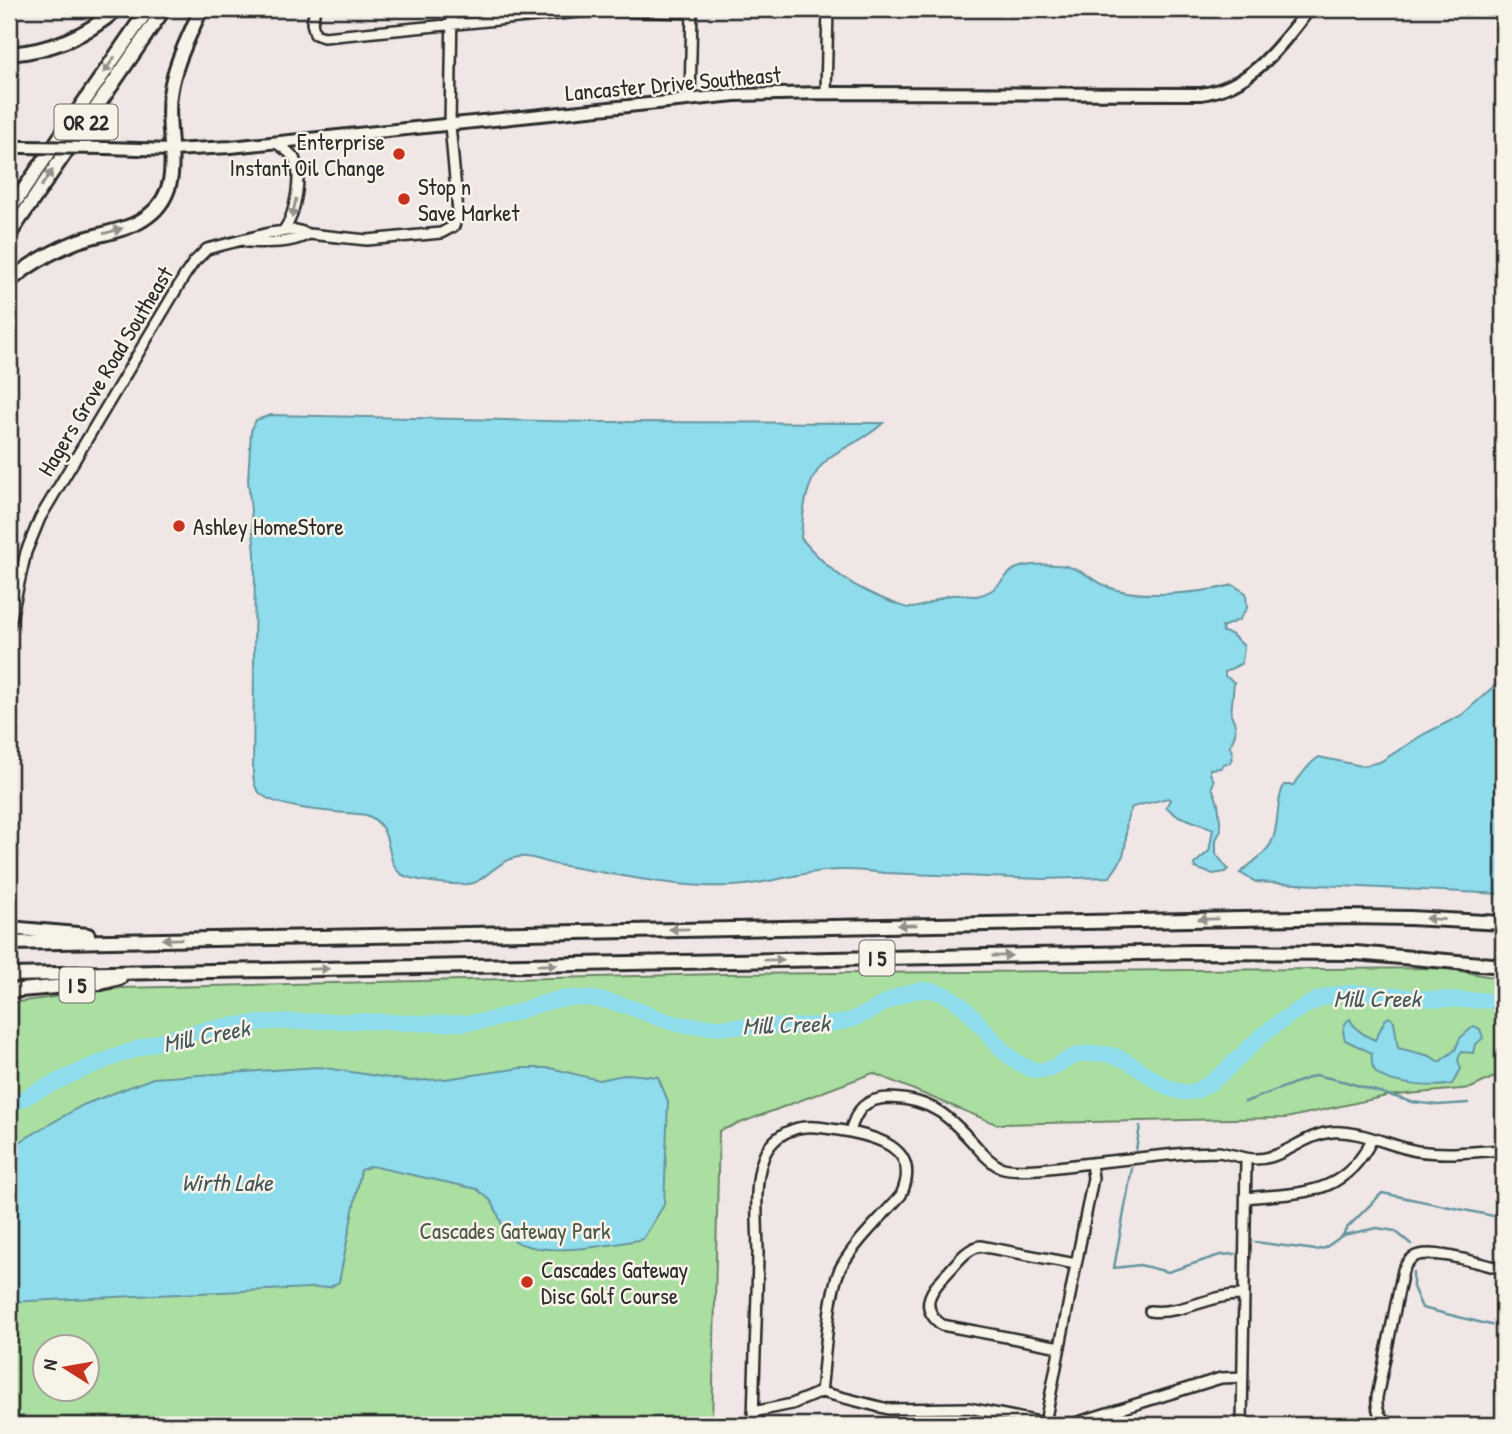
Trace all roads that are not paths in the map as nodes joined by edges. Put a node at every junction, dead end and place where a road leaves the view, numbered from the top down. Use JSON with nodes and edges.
{"nodes":[{"id":1,"x":117,"y":9,"type":"edge"},
{"id":2,"x":148,"y":9,"type":"edge"},
{"id":3,"x":164,"y":9,"type":"edge"},
{"id":4,"x":201,"y":9,"type":"edge"},
{"id":5,"x":315,"y":9,"type":"edge"},
{"id":6,"x":452,"y":9,"type":"edge"},
{"id":7,"x":600,"y":9,"type":"edge"},
{"id":8,"x":828,"y":9,"type":"edge"},
{"id":9,"x":1309,"y":9,"type":"edge"},
{"id":10,"x":692,"y":11,"type":"edge"},
{"id":11,"x":452,"y":25,"type":"junction"},
{"id":12,"x":9,"y":54,"type":"edge"},
{"id":13,"x":826,"y":93,"type":"junction"},
{"id":14,"x":690,"y":99,"type":"junction"},
{"id":15,"x":450,"y":125,"type":"junction"},
{"id":16,"x":276,"y":143,"type":"junction"},
{"id":17,"x":9,"y":147,"type":"edge"},
{"id":18,"x":171,"y":150,"type":"junction"},
{"id":19,"x":9,"y":211,"type":"edge"},
{"id":20,"x":284,"y":230,"type":"junction"},
{"id":21,"x":9,"y":234,"type":"edge"},
{"id":22,"x":309,"y":234,"type":"junction"},
{"id":23,"x":238,"y":241,"type":"junction"},
{"id":24,"x":9,"y":282,"type":"edge"},
{"id":25,"x":9,"y":627,"type":"edge"},
{"id":26,"x":1503,"y":923,"type":"edge"},
{"id":27,"x":9,"y":928,"type":"edge"},
{"id":28,"x":134,"y":940,"type":"junction"},
{"id":29,"x":9,"y":943,"type":"edge"},
{"id":30,"x":1503,"y":966,"type":"edge"},
{"id":31,"x":144,"y":973,"type":"junction"},
{"id":32,"x":9,"y":975,"type":"edge"},
{"id":33,"x":9,"y":991,"type":"edge"},
{"id":34,"x":850,"y":1132,"type":"junction"},
{"id":35,"x":1372,"y":1139,"type":"junction"},
{"id":36,"x":1503,"y":1150,"type":"edge"},
{"id":37,"x":1246,"y":1158,"type":"junction"},
{"id":38,"x":1091,"y":1163,"type":"junction"},
{"id":39,"x":1245,"y":1198,"type":"junction"},
{"id":40,"x":1076,"y":1264,"type":"junction"},
{"id":41,"x":1503,"y":1269,"type":"edge"},
{"id":42,"x":1244,"y":1295,"type":"junction"},
{"id":43,"x":1150,"y":1311,"type":"dead end"},
{"id":44,"x":1060,"y":1347,"type":"junction"},
{"id":45,"x":1243,"y":1377,"type":"junction"},
{"id":46,"x":821,"y":1392,"type":"junction"},
{"id":47,"x":753,"y":1412,"type":"junction"},
{"id":48,"x":1045,"y":1423,"type":"junction"},
{"id":49,"x":753,"y":1425,"type":"edge"},
{"id":50,"x":1242,"y":1425,"type":"edge"},
{"id":51,"x":1391,"y":1425,"type":"edge"}],
"edges":[{"from":1,"to":12,"type":"highway"},
{"from":2,"to":19,"type":"highway","number":"OR 22","one_way":true},
{"from":21,"to":3,"type":"highway","number":"OR 22","one_way":true},
{"from":4,"to":18,"type":"highway"},
{"from":5,"to":11,"type":"street"},
{"from":6,"to":11,"type":"street"},
{"from":7,"to":10,"type":"street"},
{"from":7,"to":11,"type":"street"},
{"from":8,"to":13,"type":"street"},
{"from":9,"to":13,"type":"main road","name":"Lancaster Drive Southeast"},
{"from":10,"to":14,"type":"street"},
{"from":11,"to":15,"type":"street"},
{"from":13,"to":14,"type":"main road","name":"Lancaster Drive Southeast"},
{"from":14,"to":15,"type":"main road","name":"Lancaster Drive Southeast"},
{"from":15,"to":16,"type":"main road","name":"Lancaster Drive Southeast"},
{"from":15,"to":22,"type":"street","name":"Hagers Grove Road Southeast"},
{"from":16,"to":18,"type":"main road","name":"Lancaster Drive Southeast"},
{"from":16,"to":20,"type":"street","one_way":true},
{"from":17,"to":18,"type":"main road","name":"Lancaster Drive Southeast","bridge":true},
{"from":24,"to":18,"type":"highway","one_way":true},
{"from":20,"to":22,"type":"street","name":"Hagers Grove Road Southeast"},
{"from":20,"to":23,"type":"street","name":"Hagers Grove Road Southeast"},
{"from":22,"to":23,"type":"street","name":"Hagers Grove Road Southeast"},
{"from":23,"to":25,"type":"street","name":"Hagers Grove Road Southeast"},
{"from":26,"to":28,"type":"highway","number":"I 5","one_way":true},
{"from":27,"to":28,"type":"highway"},
{"from":28,"to":29,"type":"highway","number":"I 5"},
{"from":31,"to":30,"type":"highway","number":"I 5","one_way":true},
{"from":31,"to":32,"type":"highway","number":"I 5"},
{"from":31,"to":33,"type":"highway","number":"I 5"},
{"from":34,"to":38,"type":"street"},
{"from":34,"to":46,"type":"street"},
{"from":34,"to":47,"type":"street"},
{"from":35,"to":36,"type":"street"},
{"from":35,"to":37,"type":"street"},
{"from":35,"to":39,"type":"street"},
{"from":37,"to":38,"type":"street"},
{"from":37,"to":39,"type":"street"},
{"from":38,"to":40,"type":"street"},
{"from":39,"to":42,"type":"street"},
{"from":40,"to":44,"type":"street"},
{"from":40,"to":44,"type":"street"},
{"from":41,"to":51,"type":"street"},
{"from":42,"to":43,"type":"street"},
{"from":42,"to":45,"type":"street"},
{"from":44,"to":48,"type":"street"},
{"from":45,"to":48,"type":"street"},
{"from":45,"to":50,"type":"street"},
{"from":46,"to":47,"type":"street"},
{"from":46,"to":48,"type":"street"},
{"from":47,"to":49,"type":"street"}]}
